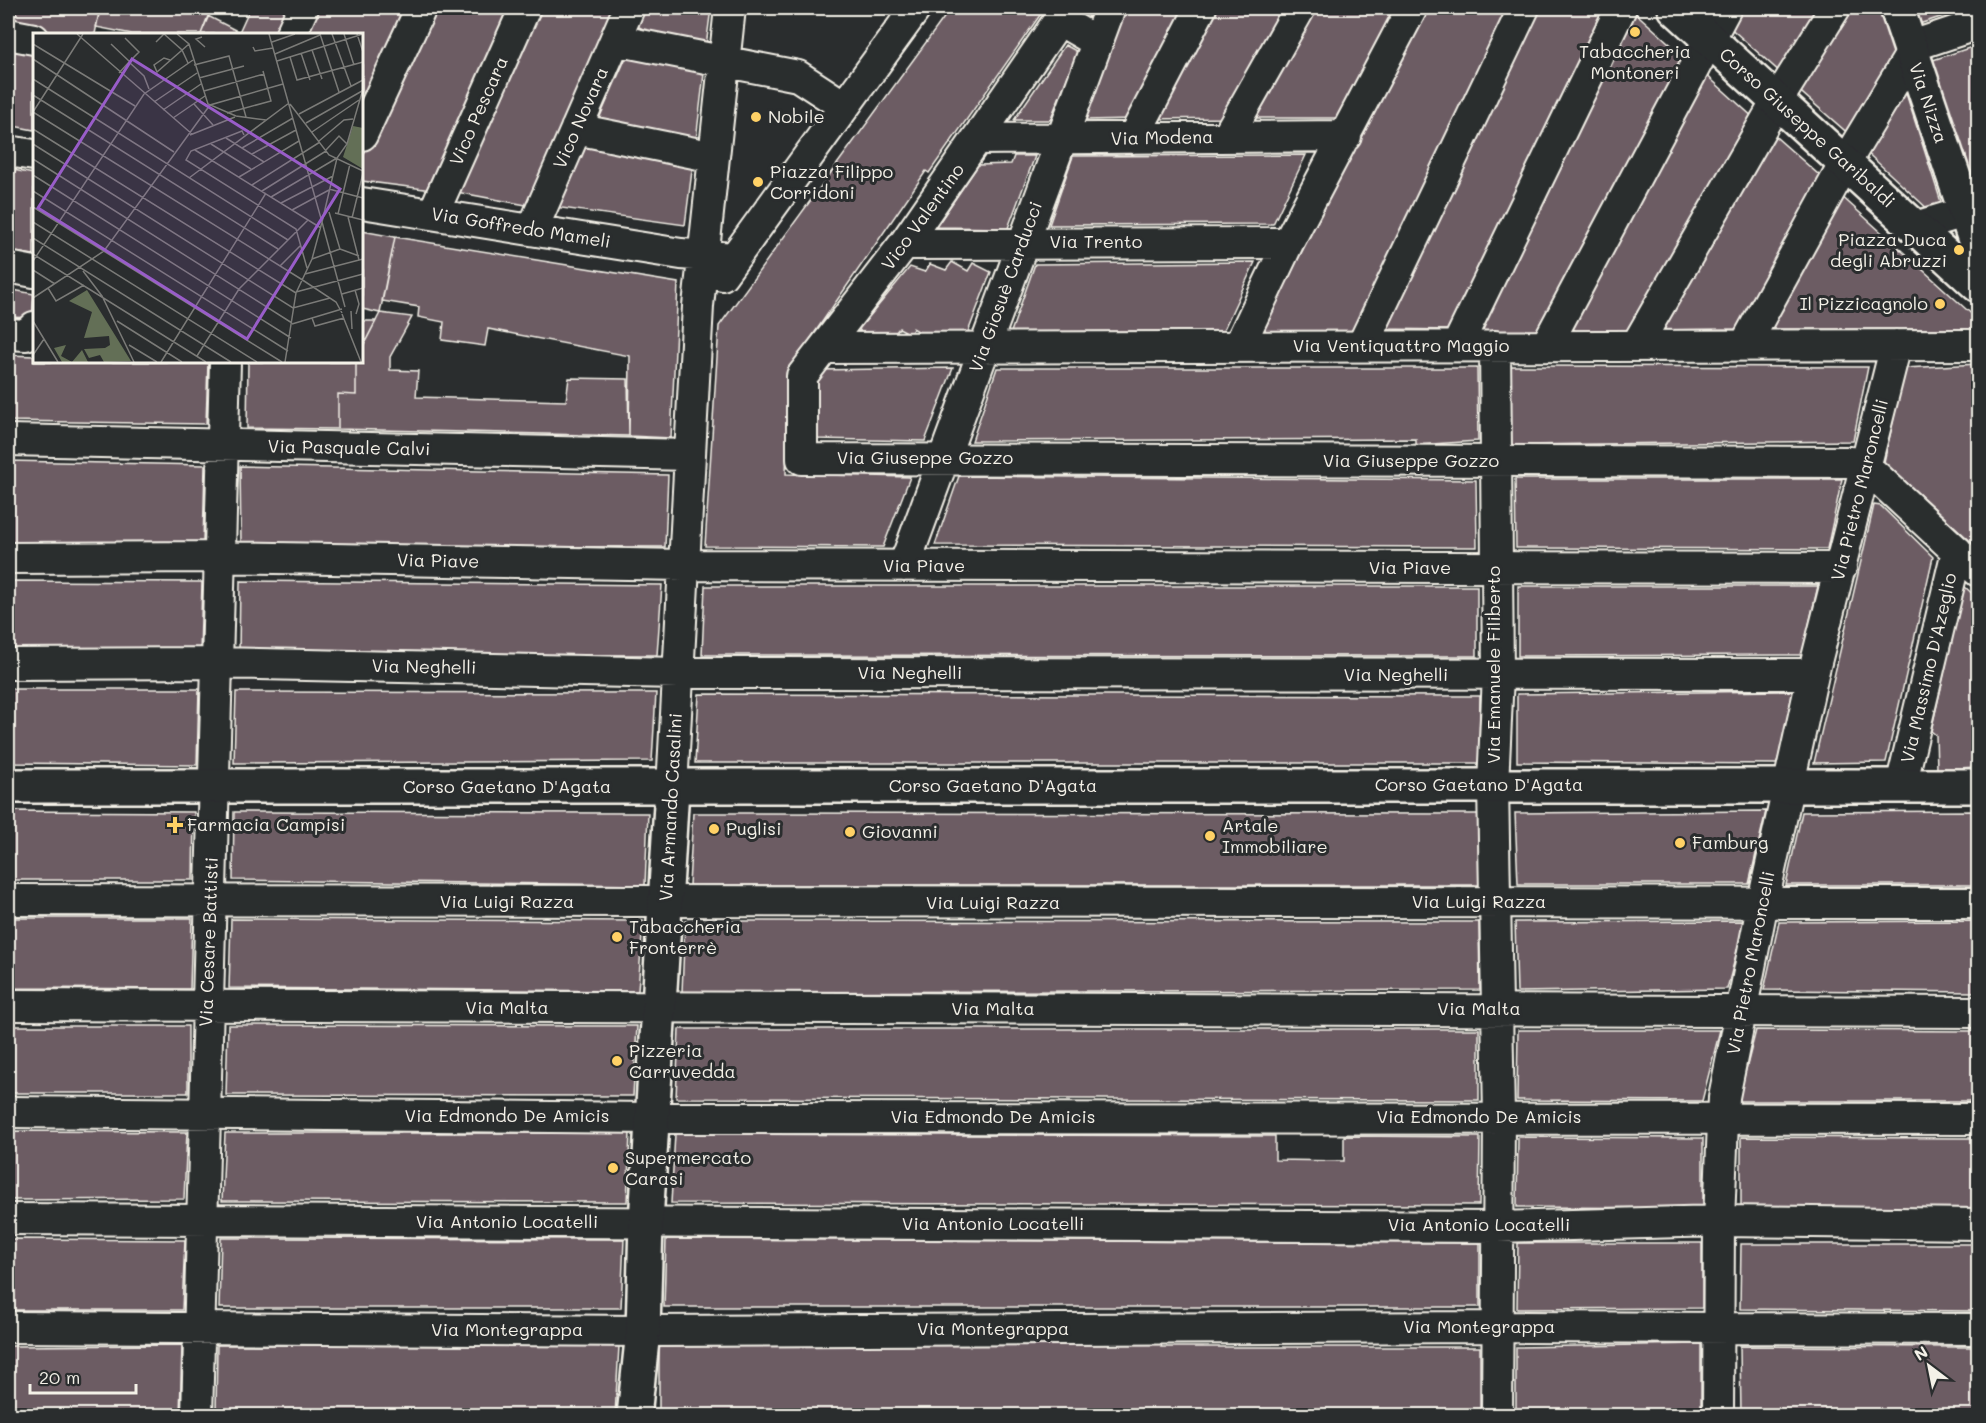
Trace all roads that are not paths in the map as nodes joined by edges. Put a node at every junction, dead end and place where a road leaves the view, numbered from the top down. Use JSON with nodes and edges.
{"nodes":[{"id":1,"x":303,"y":8,"type":"edge"},
{"id":2,"x":421,"y":8,"type":"edge"},
{"id":3,"x":525,"y":8,"type":"edge"},
{"id":4,"x":629,"y":8,"type":"edge"},
{"id":5,"x":730,"y":8,"type":"edge"},
{"id":6,"x":916,"y":8,"type":"edge"},
{"id":7,"x":1110,"y":8,"type":"edge"},
{"id":8,"x":1201,"y":8,"type":"edge"},
{"id":9,"x":1300,"y":8,"type":"edge"},
{"id":10,"x":1412,"y":8,"type":"edge"},
{"id":11,"x":1524,"y":8,"type":"edge"},
{"id":12,"x":1621,"y":8,"type":"edge"},
{"id":13,"x":1675,"y":8,"type":"edge"},
{"id":14,"x":1726,"y":8,"type":"edge"},
{"id":15,"x":1836,"y":8,"type":"edge"},
{"id":16,"x":1897,"y":8,"type":"edge"},
{"id":17,"x":1978,"y":24,"type":"edge"},
{"id":18,"x":291,"y":33,"type":"edge"},
{"id":19,"x":8,"y":34,"type":"edge"},
{"id":20,"x":33,"y":39,"type":"edge"},
{"id":21,"x":1709,"y":39,"type":"junction"},
{"id":22,"x":615,"y":40,"type":"junction"},
{"id":23,"x":1097,"y":42,"type":"junction"},
{"id":24,"x":1910,"y":51,"type":"junction"},
{"id":25,"x":723,"y":59,"type":"junction"},
{"id":26,"x":1777,"y":101,"type":"junction"},
{"id":27,"x":844,"y":106,"type":"junction"},
{"id":28,"x":576,"y":129,"type":"junction"},
{"id":29,"x":363,"y":133,"type":"edge"},
{"id":30,"x":1346,"y":136,"type":"junction"},
{"id":31,"x":1227,"y":137,"type":"junction"},
{"id":32,"x":1133,"y":138,"type":"junction"},
{"id":33,"x":979,"y":139,"type":"junction"},
{"id":34,"x":1061,"y":139,"type":"junction"},
{"id":35,"x":8,"y":151,"type":"edge"},
{"id":36,"x":33,"y":156,"type":"edge"},
{"id":37,"x":714,"y":157,"type":"junction"},
{"id":38,"x":1845,"y":163,"type":"junction"},
{"id":39,"x":363,"y":203,"type":"edge"},
{"id":40,"x":1968,"y":206,"type":"edge"},
{"id":41,"x":433,"y":214,"type":"junction"},
{"id":42,"x":1914,"y":227,"type":"junction"},
{"id":43,"x":533,"y":228,"type":"junction"},
{"id":44,"x":1022,"y":242,"type":"junction"},
{"id":45,"x":1288,"y":243,"type":"junction"},
{"id":46,"x":904,"y":244,"type":"junction"},
{"id":47,"x":692,"y":254,"type":"junction"},
{"id":48,"x":734,"y":258,"type":"junction"},
{"id":49,"x":8,"y":267,"type":"edge"},
{"id":50,"x":1974,"y":270,"type":"edge"},
{"id":51,"x":33,"y":272,"type":"edge"},
{"id":52,"x":698,"y":306,"type":"junction"},
{"id":53,"x":33,"y":328,"type":"edge"},
{"id":54,"x":8,"y":334,"type":"edge"},
{"id":55,"x":1745,"y":345,"type":"junction"},
{"id":56,"x":1896,"y":345,"type":"junction"},
{"id":57,"x":1978,"y":345,"type":"edge"},
{"id":58,"x":1239,"y":346,"type":"junction"},
{"id":59,"x":1362,"y":346,"type":"junction"},
{"id":60,"x":1457,"y":346,"type":"junction"},
{"id":61,"x":1495,"y":346,"type":"junction"},
{"id":62,"x":1546,"y":346,"type":"junction"},
{"id":63,"x":1636,"y":346,"type":"junction"},
{"id":64,"x":824,"y":348,"type":"junction"},
{"id":65,"x":984,"y":348,"type":"junction"},
{"id":66,"x":225,"y":363,"type":"edge"},
{"id":67,"x":8,"y":440,"type":"edge"},
{"id":68,"x":222,"y":446,"type":"junction"},
{"id":69,"x":690,"y":456,"type":"junction"},
{"id":70,"x":943,"y":457,"type":"junction"},
{"id":71,"x":802,"y":459,"type":"joint"},
{"id":72,"x":1494,"y":461,"type":"junction"},
{"id":73,"x":1864,"y":465,"type":"junction"},
{"id":74,"x":1957,"y":551,"type":"junction"},
{"id":75,"x":219,"y":557,"type":"junction"},
{"id":76,"x":8,"y":558,"type":"edge"},
{"id":77,"x":684,"y":565,"type":"junction"},
{"id":78,"x":903,"y":566,"type":"junction"},
{"id":79,"x":1495,"y":568,"type":"junction"},
{"id":80,"x":1841,"y":568,"type":"junction"},
{"id":81,"x":1978,"y":571,"type":"edge"},
{"id":82,"x":217,"y":663,"type":"junction"},
{"id":83,"x":8,"y":664,"type":"edge"},
{"id":84,"x":678,"y":673,"type":"junction"},
{"id":85,"x":1813,"y":674,"type":"junction"},
{"id":86,"x":1497,"y":675,"type":"junction"},
{"id":87,"x":1493,"y":785,"type":"junction"},
{"id":88,"x":8,"y":786,"type":"edge"},
{"id":89,"x":1901,"y":786,"type":"junction"},
{"id":90,"x":1978,"y":786,"type":"edge"},
{"id":91,"x":1788,"y":787,"type":"junction"},
{"id":92,"x":213,"y":788,"type":"junction"},
{"id":93,"x":672,"y":788,"type":"junction"},
{"id":94,"x":8,"y":900,"type":"edge"},
{"id":95,"x":210,"y":901,"type":"junction"},
{"id":96,"x":1496,"y":902,"type":"junction"},
{"id":97,"x":1763,"y":902,"type":"junction"},
{"id":98,"x":666,"y":903,"type":"junction"},
{"id":99,"x":1978,"y":903,"type":"edge"},
{"id":100,"x":8,"y":1005,"type":"edge"},
{"id":101,"x":208,"y":1006,"type":"junction"},
{"id":102,"x":659,"y":1009,"type":"junction"},
{"id":103,"x":1498,"y":1010,"type":"junction"},
{"id":104,"x":1742,"y":1010,"type":"junction"},
{"id":105,"x":1978,"y":1012,"type":"edge"},
{"id":106,"x":8,"y":1112,"type":"edge"},
{"id":107,"x":205,"y":1114,"type":"junction"},
{"id":108,"x":1499,"y":1117,"type":"junction"},
{"id":109,"x":653,"y":1118,"type":"junction"},
{"id":110,"x":1722,"y":1118,"type":"junction"},
{"id":111,"x":1978,"y":1119,"type":"edge"},
{"id":112,"x":8,"y":1219,"type":"edge"},
{"id":113,"x":202,"y":1220,"type":"junction"},
{"id":114,"x":1719,"y":1221,"type":"junction"},
{"id":115,"x":646,"y":1222,"type":"junction"},
{"id":116,"x":1978,"y":1224,"type":"edge"},
{"id":117,"x":1498,"y":1227,"type":"junction"},
{"id":118,"x":8,"y":1327,"type":"edge"},
{"id":119,"x":1497,"y":1327,"type":"junction"},
{"id":120,"x":1719,"y":1327,"type":"junction"},
{"id":121,"x":199,"y":1328,"type":"junction"},
{"id":122,"x":1978,"y":1329,"type":"edge"},
{"id":123,"x":643,"y":1331,"type":"junction"},
{"id":124,"x":197,"y":1416,"type":"edge"},
{"id":125,"x":634,"y":1416,"type":"edge"},
{"id":126,"x":1497,"y":1416,"type":"edge"},
{"id":127,"x":1718,"y":1416,"type":"edge"}],
"edges":[{"from":1,"to":18,"type":"street"},
{"from":2,"to":29,"type":"street"},
{"from":3,"to":41,"type":"street","name":"Vico Pescara"},
{"from":4,"to":22,"type":"street","name":"Vico Novara"},
{"from":5,"to":25,"type":"street","name":"Via Armando Casalini"},
{"from":6,"to":27,"type":"street"},
{"from":7,"to":23,"type":"street","name":"Via Giosuè Carducci"},
{"from":8,"to":32,"type":"street"},
{"from":9,"to":31,"type":"street"},
{"from":10,"to":30,"type":"street"},
{"from":11,"to":59,"type":"street"},
{"from":12,"to":60,"type":"street"},
{"from":13,"to":21,"type":"street","name":"Corso Giuseppe Garibaldi"},
{"from":14,"to":21,"type":"street"},
{"from":15,"to":26,"type":"street"},
{"from":16,"to":24,"type":"street","name":"Via Nizza"},
{"from":17,"to":24,"type":"street"},
{"from":19,"to":20,"type":"street"},
{"from":21,"to":26,"type":"street","name":"Corso Giuseppe Garibaldi"},
{"from":21,"to":62,"type":"street"},
{"from":22,"to":25,"type":"street"},
{"from":22,"to":28,"type":"street","name":"Vico Novara"},
{"from":23,"to":33,"type":"street","name":"Vico Valentino"},
{"from":23,"to":34,"type":"street","name":"Via Giosuè Carducci"},
{"from":24,"to":38,"type":"street"},
{"from":24,"to":40,"type":"street","name":"Via Nizza"},
{"from":25,"to":27,"type":"street"},
{"from":25,"to":37,"type":"street","name":"Via Armando Casalini"},
{"from":26,"to":38,"type":"street","name":"Corso Giuseppe Garibaldi"},
{"from":26,"to":63,"type":"street"},
{"from":27,"to":48,"type":"street"},
{"from":28,"to":37,"type":"street"},
{"from":28,"to":43,"type":"street","name":"Vico Novara"},
{"from":30,"to":31,"type":"street","name":"Via Modena"},
{"from":30,"to":45,"type":"street"},
{"from":31,"to":32,"type":"street","name":"Via Modena"},
{"from":32,"to":34,"type":"street","name":"Via Modena"},
{"from":33,"to":34,"type":"street","name":"Via Modena"},
{"from":33,"to":46,"type":"street","name":"Vico Valentino"},
{"from":34,"to":44,"type":"street","name":"Via Giosuè Carducci"},
{"from":35,"to":36,"type":"street"},
{"from":37,"to":47,"type":"street","name":"Via Armando Casalini"},
{"from":38,"to":42,"type":"street","name":"Corso Giuseppe Garibaldi"},
{"from":38,"to":55,"type":"street"},
{"from":39,"to":41,"type":"street","name":"Via Goffredo Mameli"},
{"from":40,"to":42,"type":"street"},
{"from":40,"to":50,"type":"street","name":"Via Nizza"},
{"from":41,"to":43,"type":"street","name":"Via Goffredo Mameli"},
{"from":42,"to":50,"type":"street","name":"Corso Giuseppe Garibaldi"},
{"from":43,"to":47,"type":"street","name":"Via Goffredo Mameli"},
{"from":44,"to":45,"type":"street","name":"Via Trento"},
{"from":44,"to":46,"type":"street","name":"Via Trento"},
{"from":44,"to":65,"type":"street","name":"Via Giosuè Carducci"},
{"from":45,"to":58,"type":"street"},
{"from":46,"to":64,"type":"street","name":"Vico Valentino"},
{"from":47,"to":48,"type":"street","name":"Via Goffredo Mameli"},
{"from":47,"to":52,"type":"street","name":"Via Armando Casalini"},
{"from":48,"to":52,"type":"street"},
{"from":49,"to":51,"type":"street"},
{"from":52,"to":69,"type":"street","name":"Via Armando Casalini"},
{"from":53,"to":54,"type":"street"},
{"from":55,"to":56,"type":"street","name":"Via Ventiquattro Maggio"},
{"from":55,"to":63,"type":"street","name":"Via Ventiquattro Maggio"},
{"from":56,"to":57,"type":"street","name":"Via Ventiquattro Maggio"},
{"from":56,"to":73,"type":"street","name":"Via Pietro Maroncelli"},
{"from":58,"to":59,"type":"street","name":"Via Ventiquattro Maggio"},
{"from":58,"to":65,"type":"street","name":"Via Ventiquattro Maggio"},
{"from":59,"to":60,"type":"street","name":"Via Ventiquattro Maggio"},
{"from":60,"to":61,"type":"street","name":"Via Ventiquattro Maggio"},
{"from":61,"to":62,"type":"street","name":"Via Ventiquattro Maggio"},
{"from":61,"to":72,"type":"street","name":"Via Emanuele Filiberto"},
{"from":62,"to":63,"type":"street","name":"Via Ventiquattro Maggio"},
{"from":64,"to":65,"type":"street","name":"Via Ventiquattro Maggio"},
{"from":64,"to":71,"type":"street","name":"Vico Valentino"},
{"from":65,"to":70,"type":"street","name":"Via Giosuè Carducci"},
{"from":66,"to":68,"type":"street","name":"Via Cesare Battisti"},
{"from":67,"to":68,"type":"street","name":"Via Pasquale Calvi"},
{"from":68,"to":69,"type":"street","name":"Via Pasquale Calvi"},
{"from":68,"to":75,"type":"street","name":"Via Cesare Battisti"},
{"from":69,"to":77,"type":"street","name":"Via Armando Casalini"},
{"from":70,"to":71,"type":"street","name":"Via Giuseppe Gozzo"},
{"from":70,"to":72,"type":"street","name":"Via Giuseppe Gozzo"},
{"from":70,"to":78,"type":"street","name":"Via Giosuè Carducci"},
{"from":72,"to":73,"type":"street","name":"Via Giuseppe Gozzo"},
{"from":72,"to":79,"type":"street","name":"Via Emanuele Filiberto"},
{"from":73,"to":74,"type":"street"},
{"from":73,"to":80,"type":"street","name":"Via Pietro Maroncelli"},
{"from":74,"to":81,"type":"street"},
{"from":74,"to":89,"type":"street","name":"Via Massimo D'Azeglio"},
{"from":75,"to":76,"type":"street","name":"Via Piave"},
{"from":75,"to":77,"type":"street","name":"Via Piave"},
{"from":75,"to":82,"type":"street","name":"Via Cesare Battisti"},
{"from":77,"to":78,"type":"street","name":"Via Piave"},
{"from":77,"to":84,"type":"street","name":"Via Armando Casalini"},
{"from":78,"to":79,"type":"street","name":"Via Piave"},
{"from":79,"to":80,"type":"street","name":"Via Piave"},
{"from":79,"to":86,"type":"street","name":"Via Emanuele Filiberto"},
{"from":80,"to":85,"type":"street","name":"Via Pietro Maroncelli"},
{"from":82,"to":83,"type":"street","name":"Via Neghelli"},
{"from":82,"to":84,"type":"street","name":"Via Neghelli"},
{"from":82,"to":92,"type":"street","name":"Via Cesare Battisti"},
{"from":84,"to":86,"type":"street","name":"Via Neghelli"},
{"from":84,"to":93,"type":"street","name":"Via Armando Casalini"},
{"from":85,"to":86,"type":"street","name":"Via Neghelli"},
{"from":85,"to":91,"type":"street","name":"Via Pietro Maroncelli"},
{"from":86,"to":87,"type":"street","name":"Via Emanuele Filiberto"},
{"from":87,"to":91,"type":"street","name":"Corso Gaetano D'Agata"},
{"from":87,"to":93,"type":"street","name":"Corso Gaetano D'Agata"},
{"from":87,"to":96,"type":"street","name":"Via Emanuele Filiberto"},
{"from":88,"to":92,"type":"street","name":"Corso Gaetano D'Agata"},
{"from":89,"to":90,"type":"street","name":"Corso Gaetano D'Agata"},
{"from":89,"to":91,"type":"street","name":"Corso Gaetano D'Agata"},
{"from":91,"to":97,"type":"street","name":"Via Pietro Maroncelli"},
{"from":92,"to":93,"type":"street","name":"Corso Gaetano D'Agata"},
{"from":92,"to":95,"type":"street","name":"Via Cesare Battisti"},
{"from":93,"to":98,"type":"street","name":"Via Armando Casalini"},
{"from":94,"to":95,"type":"street","name":"Via Luigi Razza"},
{"from":95,"to":98,"type":"street","name":"Via Luigi Razza"},
{"from":95,"to":101,"type":"street","name":"Via Cesare Battisti"},
{"from":96,"to":97,"type":"street","name":"Via Luigi Razza"},
{"from":96,"to":98,"type":"street","name":"Via Luigi Razza"},
{"from":96,"to":103,"type":"street","name":"Via Emanuele Filiberto"},
{"from":97,"to":99,"type":"street","name":"Via Luigi Razza"},
{"from":97,"to":104,"type":"street","name":"Via Pietro Maroncelli"},
{"from":98,"to":102,"type":"street","name":"Via Armando Casalini"},
{"from":100,"to":101,"type":"street","name":"Via Malta"},
{"from":101,"to":102,"type":"street","name":"Via Malta"},
{"from":101,"to":107,"type":"street","name":"Via Cesare Battisti"},
{"from":102,"to":103,"type":"street","name":"Via Malta"},
{"from":102,"to":109,"type":"street","name":"Via Armando Casalini"},
{"from":103,"to":104,"type":"street","name":"Via Malta"},
{"from":103,"to":108,"type":"street","name":"Via Emanuele Filiberto"},
{"from":104,"to":105,"type":"street","name":"Via Malta"},
{"from":104,"to":110,"type":"street","name":"Via Pietro Maroncelli"},
{"from":106,"to":107,"type":"street","name":"Via Edmondo De Amicis"},
{"from":107,"to":109,"type":"street","name":"Via Edmondo De Amicis"},
{"from":107,"to":113,"type":"street","name":"Via Cesare Battisti"},
{"from":108,"to":109,"type":"street","name":"Via Edmondo De Amicis"},
{"from":108,"to":110,"type":"street","name":"Via Edmondo De Amicis"},
{"from":108,"to":117,"type":"street","name":"Via Emanuele Filiberto"},
{"from":109,"to":115,"type":"street","name":"Via Armando Casalini"},
{"from":110,"to":111,"type":"street","name":"Via Edmondo De Amicis"},
{"from":110,"to":114,"type":"street","name":"Via Pietro Maroncelli"},
{"from":112,"to":113,"type":"street","name":"Via Antonio Locatelli"},
{"from":113,"to":115,"type":"street","name":"Via Antonio Locatelli"},
{"from":113,"to":121,"type":"street","name":"Via Cesare Battisti"},
{"from":114,"to":116,"type":"street","name":"Via Antonio Locatelli"},
{"from":114,"to":117,"type":"street","name":"Via Antonio Locatelli"},
{"from":114,"to":120,"type":"street","name":"Via Pietro Maroncelli"},
{"from":115,"to":117,"type":"street","name":"Via Antonio Locatelli"},
{"from":115,"to":123,"type":"street","name":"Via Armando Casalini"},
{"from":117,"to":119,"type":"street","name":"Via Emanuele Filiberto"},
{"from":118,"to":121,"type":"street","name":"Via Montegrappa"},
{"from":119,"to":120,"type":"street","name":"Via Montegrappa"},
{"from":119,"to":123,"type":"street","name":"Via Montegrappa"},
{"from":119,"to":126,"type":"street","name":"Via Emanuele Filiberto"},
{"from":120,"to":122,"type":"street","name":"Via Montegrappa"},
{"from":120,"to":127,"type":"street","name":"Via Pietro Maroncelli"},
{"from":121,"to":123,"type":"street","name":"Via Montegrappa"},
{"from":121,"to":124,"type":"street","name":"Via Cesare Battisti"},
{"from":123,"to":125,"type":"street","name":"Via Armando Casalini"}]}
